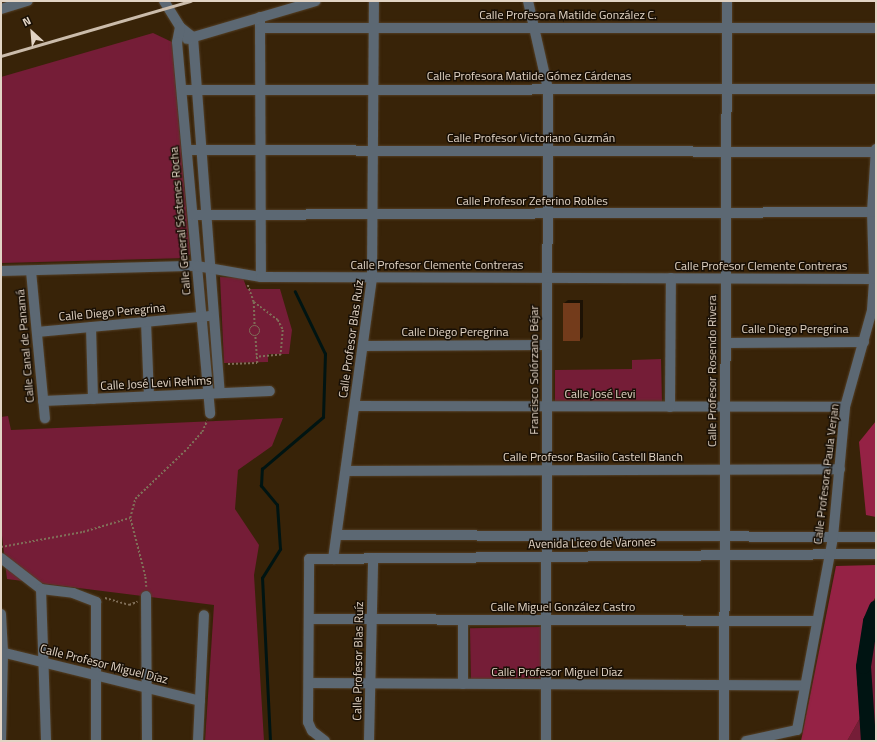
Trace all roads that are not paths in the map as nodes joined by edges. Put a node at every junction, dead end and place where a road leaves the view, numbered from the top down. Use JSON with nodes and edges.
{"nodes":[{"id":1,"x":28,"y":1,"type":"edge"},
{"id":2,"x":164,"y":1,"type":"edge"},
{"id":3,"x":316,"y":1,"type":"edge"},
{"id":4,"x":374,"y":1,"type":"edge"},
{"id":5,"x":528,"y":1,"type":"edge"},
{"id":6,"x":727,"y":1,"type":"edge"},
{"id":7,"x":1,"y":9,"type":"edge"},
{"id":8,"x":260,"y":17,"type":"junction"},
{"id":9,"x":180,"y":27,"type":"junction"},
{"id":10,"x":260,"y":28,"type":"junction"},
{"id":11,"x":375,"y":28,"type":"junction"},
{"id":12,"x":534,"y":28,"type":"junction"},
{"id":13,"x":727,"y":28,"type":"junction"},
{"id":14,"x":876,"y":28,"type":"edge"},
{"id":15,"x":193,"y":37,"type":"junction"},
{"id":16,"x":177,"y":42,"type":"junction"},
{"id":17,"x":375,"y":89,"type":"junction"},
{"id":18,"x":548,"y":89,"type":"junction"},
{"id":19,"x":727,"y":89,"type":"junction"},
{"id":20,"x":876,"y":89,"type":"edge"},
{"id":21,"x":182,"y":90,"type":"junction"},
{"id":22,"x":197,"y":90,"type":"junction"},
{"id":23,"x":261,"y":90,"type":"junction"},
{"id":24,"x":187,"y":150,"type":"junction"},
{"id":25,"x":202,"y":150,"type":"junction"},
{"id":26,"x":262,"y":150,"type":"junction"},
{"id":27,"x":372,"y":150,"type":"junction"},
{"id":28,"x":548,"y":151,"type":"junction"},
{"id":29,"x":875,"y":151,"type":"edge"},
{"id":30,"x":726,"y":152,"type":"junction"},
{"id":31,"x":872,"y":212,"type":"junction"},
{"id":32,"x":726,"y":213,"type":"junction"},
{"id":33,"x":372,"y":214,"type":"junction"},
{"id":34,"x":548,"y":214,"type":"junction"},
{"id":35,"x":193,"y":215,"type":"junction"},
{"id":36,"x":206,"y":215,"type":"junction"},
{"id":37,"x":262,"y":215,"type":"junction"},
{"id":38,"x":197,"y":266,"type":"junction"},
{"id":39,"x":210,"y":267,"type":"junction"},
{"id":40,"x":31,"y":271,"type":"junction"},
{"id":41,"x":1,"y":272,"type":"edge"},
{"id":42,"x":261,"y":277,"type":"junction"},
{"id":43,"x":372,"y":277,"type":"junction"},
{"id":44,"x":548,"y":278,"type":"junction"},
{"id":45,"x":671,"y":278,"type":"junction"},
{"id":46,"x":726,"y":278,"type":"junction"},
{"id":47,"x":874,"y":279,"type":"junction"},
{"id":48,"x":214,"y":316,"type":"junction"},
{"id":49,"x":202,"y":317,"type":"junction"},
{"id":50,"x":146,"y":322,"type":"junction"},
{"id":51,"x":91,"y":328,"type":"junction"},
{"id":52,"x":37,"y":332,"type":"junction"},
{"id":53,"x":726,"y":342,"type":"junction"},
{"id":54,"x":864,"y":342,"type":"junction"},
{"id":55,"x":547,"y":345,"type":"junction"},
{"id":56,"x":363,"y":346,"type":"junction"},
{"id":57,"x":270,"y":391,"type":"dead end"},
{"id":58,"x":220,"y":393,"type":"junction"},
{"id":59,"x":209,"y":394,"type":"junction"},
{"id":60,"x":149,"y":396,"type":"junction"},
{"id":61,"x":93,"y":399,"type":"junction"},
{"id":62,"x":43,"y":401,"type":"junction"},
{"id":63,"x":354,"y":406,"type":"junction"},
{"id":64,"x":547,"y":406,"type":"junction"},
{"id":65,"x":670,"y":407,"type":"junction"},
{"id":66,"x":725,"y":407,"type":"junction"},
{"id":67,"x":845,"y":407,"type":"junction"},
{"id":68,"x":210,"y":414,"type":"road end"},
{"id":69,"x":45,"y":418,"type":"dead end"},
{"id":70,"x":840,"y":469,"type":"junction"},
{"id":71,"x":547,"y":470,"type":"junction"},
{"id":72,"x":725,"y":470,"type":"junction"},
{"id":73,"x":346,"y":471,"type":"junction"},
{"id":74,"x":337,"y":536,"type":"junction"},
{"id":75,"x":547,"y":536,"type":"junction"},
{"id":76,"x":725,"y":537,"type":"junction"},
{"id":77,"x":833,"y":537,"type":"junction"},
{"id":78,"x":876,"y":537,"type":"edge"},
{"id":79,"x":829,"y":554,"type":"junction"},
{"id":80,"x":876,"y":554,"type":"edge"},
{"id":81,"x":724,"y":555,"type":"junction"},
{"id":82,"x":547,"y":557,"type":"junction"},
{"id":83,"x":1,"y":558,"type":"edge"},
{"id":84,"x":373,"y":558,"type":"junction"},
{"id":85,"x":333,"y":559,"type":"junction"},
{"id":86,"x":41,"y":589,"type":"junction"},
{"id":87,"x":146,"y":596,"type":"road end"},
{"id":88,"x":1,"y":614,"type":"edge"},
{"id":89,"x":204,"y":615,"type":"dead end"},
{"id":90,"x":309,"y":619,"type":"junction"},
{"id":91,"x":372,"y":619,"type":"junction"},
{"id":92,"x":463,"y":620,"type":"junction"},
{"id":93,"x":547,"y":620,"type":"junction"},
{"id":94,"x":724,"y":620,"type":"junction"},
{"id":95,"x":817,"y":621,"type":"junction"},
{"id":96,"x":2,"y":652,"type":"edge"},
{"id":97,"x":44,"y":662,"type":"junction"},
{"id":98,"x":96,"y":676,"type":"junction"},
{"id":99,"x":309,"y":683,"type":"junction"},
{"id":100,"x":371,"y":684,"type":"junction"},
{"id":101,"x":463,"y":684,"type":"junction"},
{"id":102,"x":547,"y":685,"type":"junction"},
{"id":103,"x":724,"y":686,"type":"junction"},
{"id":104,"x":805,"y":686,"type":"junction"},
{"id":105,"x":147,"y":688,"type":"junction"},
{"id":106,"x":200,"y":702,"type":"junction"},
{"id":107,"x":322,"y":740,"type":"edge"},
{"id":108,"x":1,"y":741,"type":"edge"},
{"id":109,"x":46,"y":741,"type":"edge"},
{"id":110,"x":96,"y":741,"type":"edge"},
{"id":111,"x":147,"y":741,"type":"edge"},
{"id":112,"x":198,"y":741,"type":"edge"},
{"id":113,"x":369,"y":741,"type":"edge"},
{"id":114,"x":546,"y":741,"type":"edge"},
{"id":115,"x":724,"y":741,"type":"edge"},
{"id":116,"x":746,"y":741,"type":"edge"}],
"edges":[{"from":1,"to":7,"type":"street"},
{"from":2,"to":9,"type":"street"},
{"from":3,"to":8,"type":"street"},
{"from":4,"to":11,"type":"street","name":"Calle Profesor Blas Ruíz"},
{"from":5,"to":12,"type":"street","name":"Francisco Solórzano Béjar"},
{"from":6,"to":13,"type":"street","name":"Calle Profesor Rosendo Rivera"},
{"from":8,"to":10,"type":"street"},
{"from":8,"to":15,"type":"street"},
{"from":9,"to":15,"type":"street"},
{"from":9,"to":16,"type":"street","name":"Calle General Sóstenes Rocha"},
{"from":10,"to":11,"type":"street","name":"Calle Profesora Matilde González C."},
{"from":10,"to":23,"type":"street"},
{"from":11,"to":12,"type":"street","name":"Calle Profesora Matilde González C."},
{"from":11,"to":17,"type":"street","name":"Calle Profesor Blas Ruíz"},
{"from":12,"to":13,"type":"street","name":"Calle Profesora Matilde González C."},
{"from":12,"to":18,"type":"street","name":"Francisco Solórzano Béjar"},
{"from":13,"to":14,"type":"street","name":"Calle Profesora Matilde González C."},
{"from":13,"to":19,"type":"street","name":"Calle Profesor Rosendo Rivera"},
{"from":15,"to":16,"type":"street"},
{"from":15,"to":22,"type":"street"},
{"from":16,"to":21,"type":"street","name":"Calle General Sóstenes Rocha"},
{"from":17,"to":18,"type":"street","name":"Calle Profesora Matilde Gómez Cárdenas"},
{"from":17,"to":23,"type":"street","name":"Calle Profesora Matilde Gómez Cárdenas"},
{"from":17,"to":27,"type":"street","name":"Calle Profesor Blas Ruíz"},
{"from":18,"to":19,"type":"street","name":"Calle Profesora Matilde Gómez Cárdenas"},
{"from":18,"to":28,"type":"street","name":"Francisco Solórzano Béjar"},
{"from":19,"to":20,"type":"street","name":"Calle Profesora Matilde Gómez Cárdenas"},
{"from":19,"to":30,"type":"street","name":"Calle Profesor Rosendo Rivera"},
{"from":21,"to":22,"type":"street","name":"Calle Profesora Matilde Gómez Cárdenas"},
{"from":21,"to":24,"type":"street","name":"Calle General Sóstenes Rocha"},
{"from":22,"to":23,"type":"street","name":"Calle Profesora Matilde Gómez Cárdenas"},
{"from":22,"to":25,"type":"street"},
{"from":23,"to":26,"type":"street"},
{"from":24,"to":25,"type":"street","name":"Calle Profesor Victoriano Guzmán"},
{"from":24,"to":35,"type":"street","name":"Calle General Sóstenes Rocha"},
{"from":25,"to":26,"type":"street","name":"Calle Profesor Victoriano Guzmán"},
{"from":25,"to":36,"type":"street"},
{"from":26,"to":27,"type":"street","name":"Calle Profesor Victoriano Guzmán"},
{"from":26,"to":37,"type":"street"},
{"from":27,"to":28,"type":"street","name":"Calle Profesor Victoriano Guzmán"},
{"from":27,"to":33,"type":"street","name":"Calle Profesor Blas Ruíz"},
{"from":28,"to":30,"type":"street","name":"Calle Profesor Victoriano Guzmán"},
{"from":28,"to":34,"type":"street","name":"Francisco Solórzano Béjar"},
{"from":29,"to":30,"type":"street","name":"Calle Profesor Victoriano Guzmán"},
{"from":29,"to":31,"type":"street","name":"Calle Profesora Paula Verjan"},
{"from":30,"to":32,"type":"street","name":"Calle Profesor Rosendo Rivera"},
{"from":31,"to":32,"type":"street","name":"Calle Profesor Zeferino Robles"},
{"from":31,"to":47,"type":"street","name":"Calle Profesora Paula Verjan"},
{"from":32,"to":34,"type":"street","name":"Calle Profesor Zeferino Robles"},
{"from":32,"to":46,"type":"street","name":"Calle Profesor Rosendo Rivera"},
{"from":33,"to":34,"type":"street","name":"Calle Profesor Zeferino Robles"},
{"from":33,"to":37,"type":"street","name":"Calle Profesor Zeferino Robles"},
{"from":33,"to":43,"type":"street","name":"Calle Profesor Blas Ruíz"},
{"from":34,"to":44,"type":"street","name":"Francisco Solórzano Béjar"},
{"from":35,"to":36,"type":"street","name":"Calle Profesor Zeferino Robles"},
{"from":35,"to":38,"type":"street","name":"Calle General Sóstenes Rocha"},
{"from":36,"to":37,"type":"street","name":"Calle Profesor Zeferino Robles"},
{"from":36,"to":39,"type":"street"},
{"from":37,"to":42,"type":"street"},
{"from":38,"to":39,"type":"street","name":"Calle Profesor Clemente Contreras"},
{"from":38,"to":40,"type":"street","name":"Calle Profesor Clemente Contreras"},
{"from":38,"to":49,"type":"street","name":"Calle General Sóstenes Rocha"},
{"from":39,"to":42,"type":"street","name":"Calle Profesor Clemente Contreras"},
{"from":39,"to":48,"type":"street"},
{"from":40,"to":41,"type":"street","name":"Calle Profesor Clemente Contreras"},
{"from":40,"to":52,"type":"street","name":"Calle Canal de Panamá"},
{"from":42,"to":43,"type":"street","name":"Calle Profesor Clemente Contreras"},
{"from":43,"to":44,"type":"street","name":"Calle Profesor Clemente Contreras"},
{"from":43,"to":56,"type":"street","name":"Calle Profesor Blas Ruíz"},
{"from":44,"to":45,"type":"street","name":"Calle Profesor Clemente Contreras"},
{"from":44,"to":55,"type":"street","name":"Francisco Solórzano Béjar"},
{"from":45,"to":46,"type":"street","name":"Calle Profesor Clemente Contreras"},
{"from":45,"to":65,"type":"street"},
{"from":46,"to":47,"type":"street","name":"Calle Profesor Clemente Contreras"},
{"from":46,"to":53,"type":"street","name":"Calle Profesor Rosendo Rivera"},
{"from":47,"to":54,"type":"street","name":"Calle Profesora Paula Verjan"},
{"from":48,"to":49,"type":"street","name":"Calle Diego Peregrina"},
{"from":48,"to":58,"type":"street"},
{"from":49,"to":50,"type":"street","name":"Calle Diego Peregrina"},
{"from":49,"to":59,"type":"street","name":"Calle General Sóstenes Rocha"},
{"from":50,"to":51,"type":"street","name":"Calle Diego Peregrina"},
{"from":50,"to":60,"type":"street"},
{"from":51,"to":52,"type":"street","name":"Calle Diego Peregrina"},
{"from":51,"to":61,"type":"street"},
{"from":52,"to":62,"type":"street","name":"Calle Canal de Panamá"},
{"from":53,"to":54,"type":"street","name":"Calle Diego Peregrina"},
{"from":53,"to":66,"type":"street","name":"Calle Profesor Rosendo Rivera"},
{"from":54,"to":67,"type":"street","name":"Calle Profesora Paula Verjan"},
{"from":55,"to":56,"type":"street","name":"Calle Diego Peregrina"},
{"from":55,"to":64,"type":"street","name":"Francisco Solórzano Béjar"},
{"from":56,"to":63,"type":"street","name":"Calle Profesor Blas Ruíz"},
{"from":57,"to":58,"type":"street","name":"Calle José Levi Rehims"},
{"from":58,"to":59,"type":"street","name":"Calle José Levi Rehims"},
{"from":59,"to":60,"type":"street","name":"Calle José Levi Rehims"},
{"from":59,"to":68,"type":"street","name":"Calle General Sóstenes Rocha"},
{"from":60,"to":61,"type":"street","name":"Calle José Levi Rehims"},
{"from":61,"to":62,"type":"street","name":"Calle José Levi Rehims"},
{"from":62,"to":69,"type":"street","name":"Calle Canal de Panamá"},
{"from":63,"to":64,"type":"street","name":"Calle José Levi"},
{"from":63,"to":73,"type":"street","name":"Calle Profesor Blas Ruíz"},
{"from":64,"to":65,"type":"street","name":"Calle José Levi"},
{"from":64,"to":71,"type":"street","name":"Francisco Solórzano Béjar"},
{"from":65,"to":66,"type":"street","name":"Calle José Levi"},
{"from":66,"to":67,"type":"street","name":"Calle José Levi"},
{"from":66,"to":72,"type":"street","name":"Calle Profesor Rosendo Rivera"},
{"from":67,"to":70,"type":"street","name":"Calle Profesora Paula Verjan"},
{"from":70,"to":72,"type":"street","name":"Calle Profesor Basilio Castell Blanch"},
{"from":70,"to":77,"type":"street","name":"Calle Profesora Paula Verjan"},
{"from":71,"to":72,"type":"street","name":"Calle Profesor Basilio Castell Blanch"},
{"from":71,"to":73,"type":"street","name":"Calle Profesor Basilio Castell Blanch"},
{"from":71,"to":75,"type":"street","name":"Francisco Solórzano Béjar"},
{"from":72,"to":76,"type":"street","name":"Calle Profesor Rosendo Rivera"},
{"from":73,"to":74,"type":"street","name":"Calle Profesor Blas Ruíz"},
{"from":74,"to":75,"type":"street","name":"Avenida Liceo de Varones"},
{"from":74,"to":85,"type":"street","name":"Calle Profesor Blas Ruíz"},
{"from":75,"to":76,"type":"street","name":"Avenida Liceo de Varones"},
{"from":75,"to":82,"type":"street","name":"Francisco Solórzano Béjar"},
{"from":76,"to":77,"type":"street","name":"Avenida Liceo de Varones"},
{"from":76,"to":81,"type":"street","name":"Calle Profesor Rosendo Rivera"},
{"from":77,"to":78,"type":"street","name":"Avenida Liceo de Varones"},
{"from":77,"to":79,"type":"street","name":"Calle Profesora Paula Verjan"},
{"from":79,"to":80,"type":"street","name":"Avenida Liceo de Varones"},
{"from":79,"to":81,"type":"street","name":"Avenida Liceo de Varones"},
{"from":79,"to":95,"type":"street","name":"Calle Profesora Paula Verjan"},
{"from":81,"to":82,"type":"street","name":"Avenida Liceo de Varones"},
{"from":81,"to":94,"type":"street","name":"Calle Profesor Rosendo Rivera"},
{"from":82,"to":84,"type":"street","name":"Avenida Liceo de Varones"},
{"from":82,"to":93,"type":"street","name":"Francisco Solórzano Béjar"},
{"from":83,"to":86,"type":"street"},
{"from":84,"to":85,"type":"street","name":"Avenida Liceo de Varones"},
{"from":84,"to":91,"type":"street","name":"Calle Profesor Blas Ruíz"},
{"from":85,"to":90,"type":"street","name":"Avenida Liceo de Varones"},
{"from":86,"to":97,"type":"street"},
{"from":86,"to":98,"type":"street"},
{"from":87,"to":105,"type":"street"},
{"from":88,"to":96,"type":"street"},
{"from":89,"to":106,"type":"street"},
{"from":90,"to":91,"type":"street","name":"Calle Miguel González Castro"},
{"from":90,"to":99,"type":"street"},
{"from":91,"to":92,"type":"street","name":"Calle Miguel González Castro"},
{"from":91,"to":100,"type":"street","name":"Calle Profesor Blas Ruíz"},
{"from":92,"to":93,"type":"street","name":"Calle Miguel González Castro"},
{"from":92,"to":101,"type":"street"},
{"from":93,"to":94,"type":"street","name":"Calle Miguel González Castro"},
{"from":93,"to":102,"type":"street","name":"Francisco Solórzano Béjar"},
{"from":94,"to":95,"type":"street","name":"Calle Miguel González Castro"},
{"from":94,"to":103,"type":"street","name":"Calle Profesor Rosendo Rivera"},
{"from":95,"to":104,"type":"street","name":"Calle Profesora Paula Verjan"},
{"from":96,"to":97,"type":"street","name":"Calle Profesor Miguel Díaz"},
{"from":96,"to":108,"type":"street"},
{"from":97,"to":98,"type":"street","name":"Calle Profesor Miguel Díaz"},
{"from":97,"to":109,"type":"street"},
{"from":98,"to":105,"type":"street","name":"Calle Profesor Miguel Díaz"},
{"from":98,"to":110,"type":"street"},
{"from":99,"to":100,"type":"street","name":"Calle Profesor Miguel Díaz"},
{"from":99,"to":107,"type":"street"},
{"from":100,"to":101,"type":"street","name":"Calle Profesor Miguel Díaz"},
{"from":100,"to":113,"type":"street","name":"Calle Profesor Blas Ruíz"},
{"from":101,"to":102,"type":"street","name":"Calle Profesor Miguel Díaz"},
{"from":102,"to":103,"type":"street","name":"Calle Profesor Miguel Díaz"},
{"from":102,"to":114,"type":"street","name":"Francisco Solórzano Béjar"},
{"from":103,"to":104,"type":"street","name":"Calle Profesor Miguel Díaz"},
{"from":103,"to":115,"type":"street","name":"Calle Profesor Rosendo Rivera"},
{"from":104,"to":116,"type":"street","name":"Calle Profesora Paula Verjan"},
{"from":105,"to":106,"type":"street","name":"Calle Profesor Miguel Díaz"},
{"from":105,"to":111,"type":"street"},
{"from":106,"to":112,"type":"street"}]}
